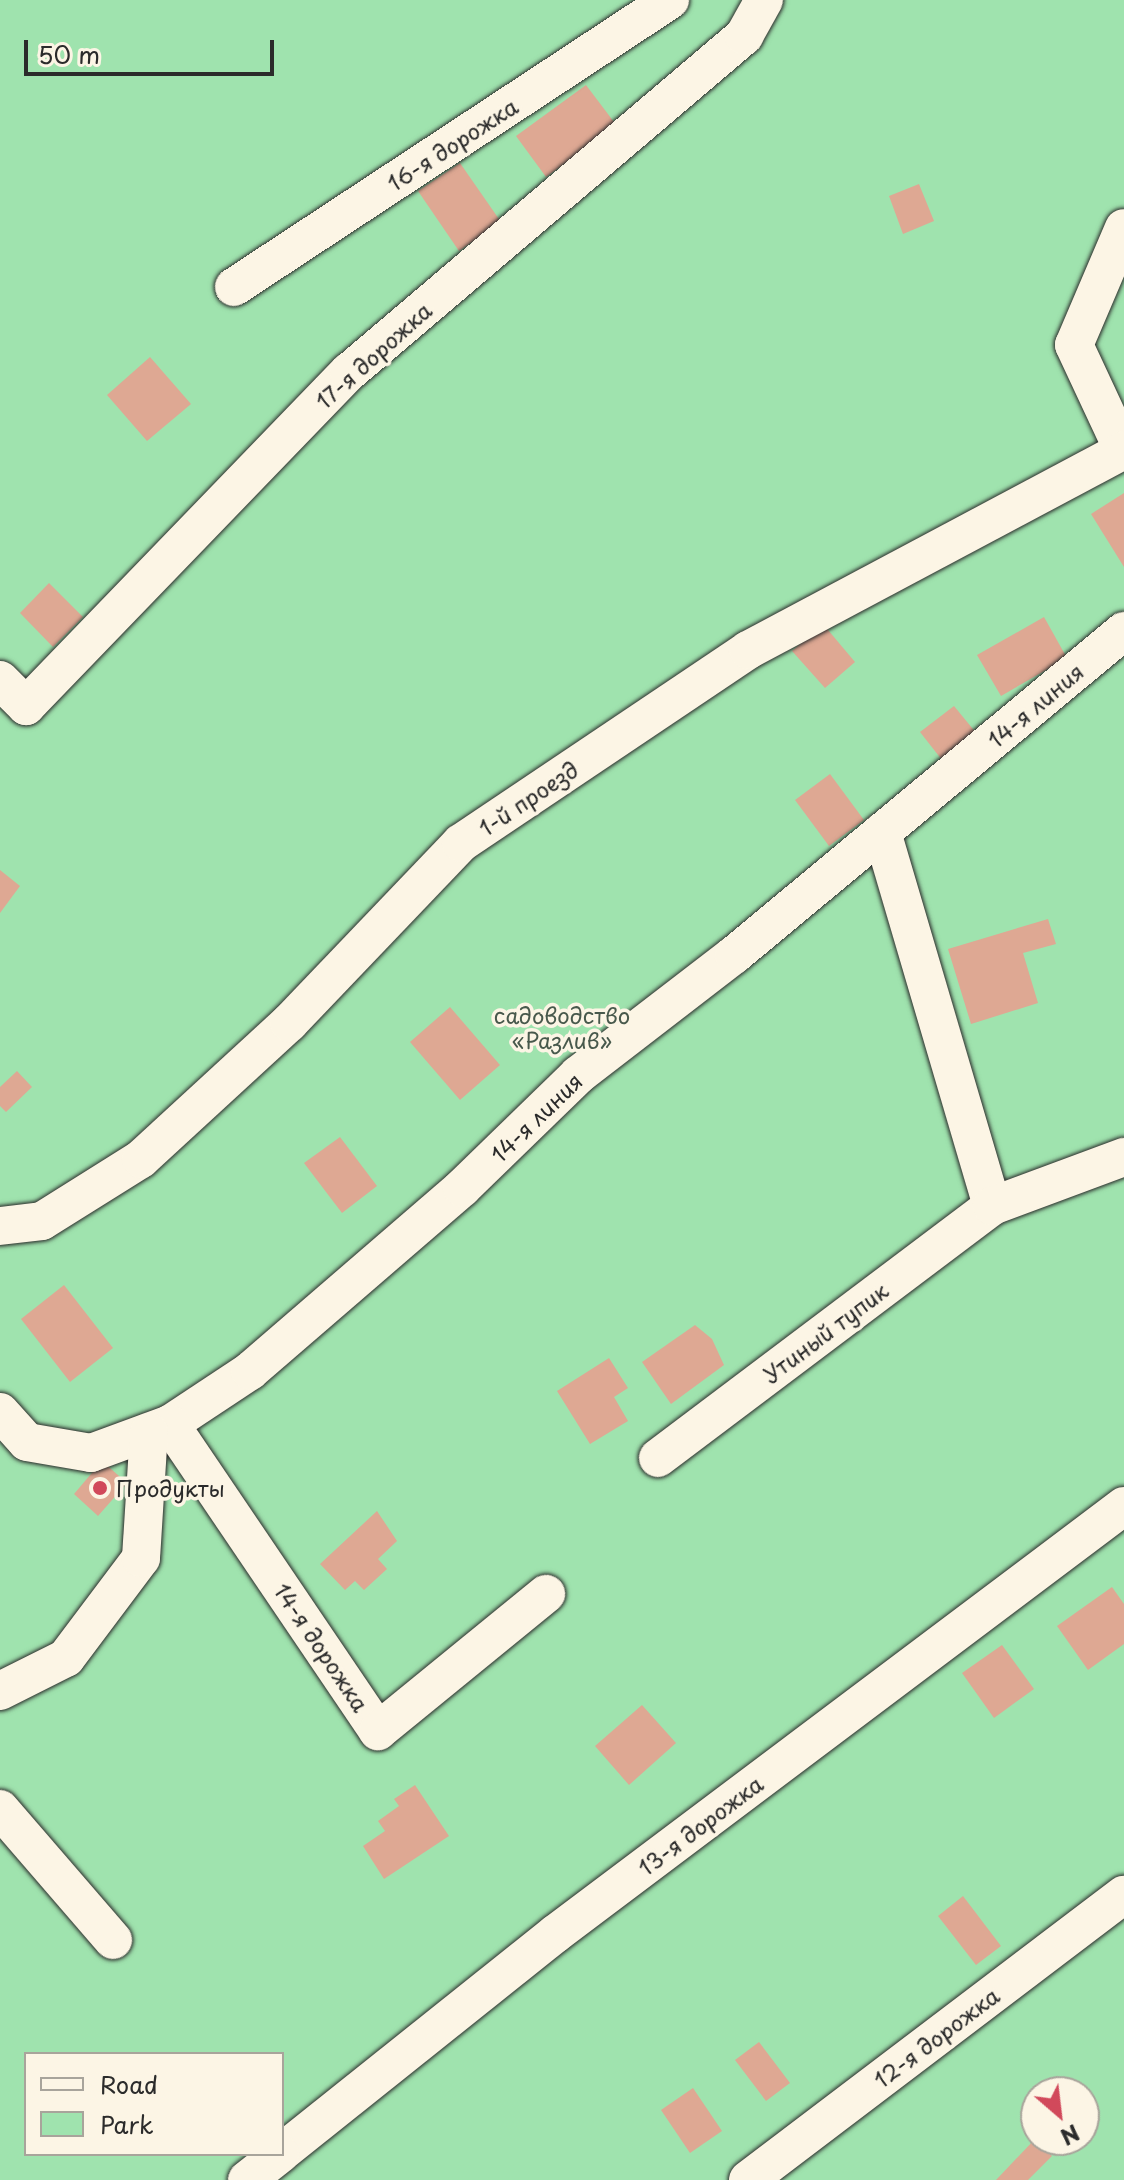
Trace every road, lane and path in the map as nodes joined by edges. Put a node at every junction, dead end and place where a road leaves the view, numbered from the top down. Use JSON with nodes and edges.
{"nodes":[{"id":1,"x":670,"y":0,"type":"edge"},
{"id":2,"x":764,"y":0,"type":"edge"},
{"id":3,"x":1124,"y":228,"type":"edge"},
{"id":4,"x":234,"y":287,"type":"dead end"},
{"id":5,"x":1124,"y":450,"type":"edge"},
{"id":6,"x":1124,"y":631,"type":"edge"},
{"id":7,"x":0,"y":680,"type":"edge"},
{"id":8,"x":882,"y":832,"type":"junction"},
{"id":9,"x":1124,"y":1157,"type":"edge"},
{"id":10,"x":992,"y":1206,"type":"junction"},
{"id":11,"x":0,"y":1226,"type":"edge"},
{"id":12,"x":0,"y":1412,"type":"edge"},
{"id":13,"x":160,"y":1428,"type":"junction"},
{"id":14,"x":658,"y":1458,"type":"dead end"},
{"id":15,"x":1124,"y":1506,"type":"edge"},
{"id":16,"x":546,"y":1594,"type":"dead end"},
{"id":17,"x":0,"y":1691,"type":"edge"},
{"id":18,"x":0,"y":1809,"type":"edge"},
{"id":19,"x":1124,"y":1895,"type":"edge"},
{"id":20,"x":113,"y":1940,"type":"dead end"},
{"id":21,"x":284,"y":2151,"type":"edge"},
{"id":22,"x":277,"y":2156,"type":"edge"},
{"id":23,"x":247,"y":2180,"type":"edge"},
{"id":24,"x":748,"y":2180,"type":"edge"}],
"edges":[{"from":1,"to":4,"type":"street","name":"16-я дорожка"},
{"from":2,"to":7,"type":"street","name":"17-я дорожка"},
{"from":3,"to":5,"type":"street"},
{"from":5,"to":11,"type":"street","name":"1-й проезд"},
{"from":6,"to":8,"type":"street","name":"14-я линия"},
{"from":8,"to":10,"type":"street"},
{"from":8,"to":13,"type":"street","name":"14-я линия"},
{"from":9,"to":10,"type":"street","name":"Утиный тупик"},
{"from":10,"to":14,"type":"street","name":"Утиный тупик"},
{"from":12,"to":13,"type":"street","name":"14-я линия"},
{"from":13,"to":16,"type":"street","name":"14-я дорожка"},
{"from":13,"to":17,"type":"street"},
{"from":15,"to":21,"type":"street","name":"13-я дорожка"},
{"from":18,"to":20,"type":"street"},
{"from":19,"to":24,"type":"street","name":"12-я дорожка"},
{"from":22,"to":23,"type":"street","name":"13-я дорожка"}]}
